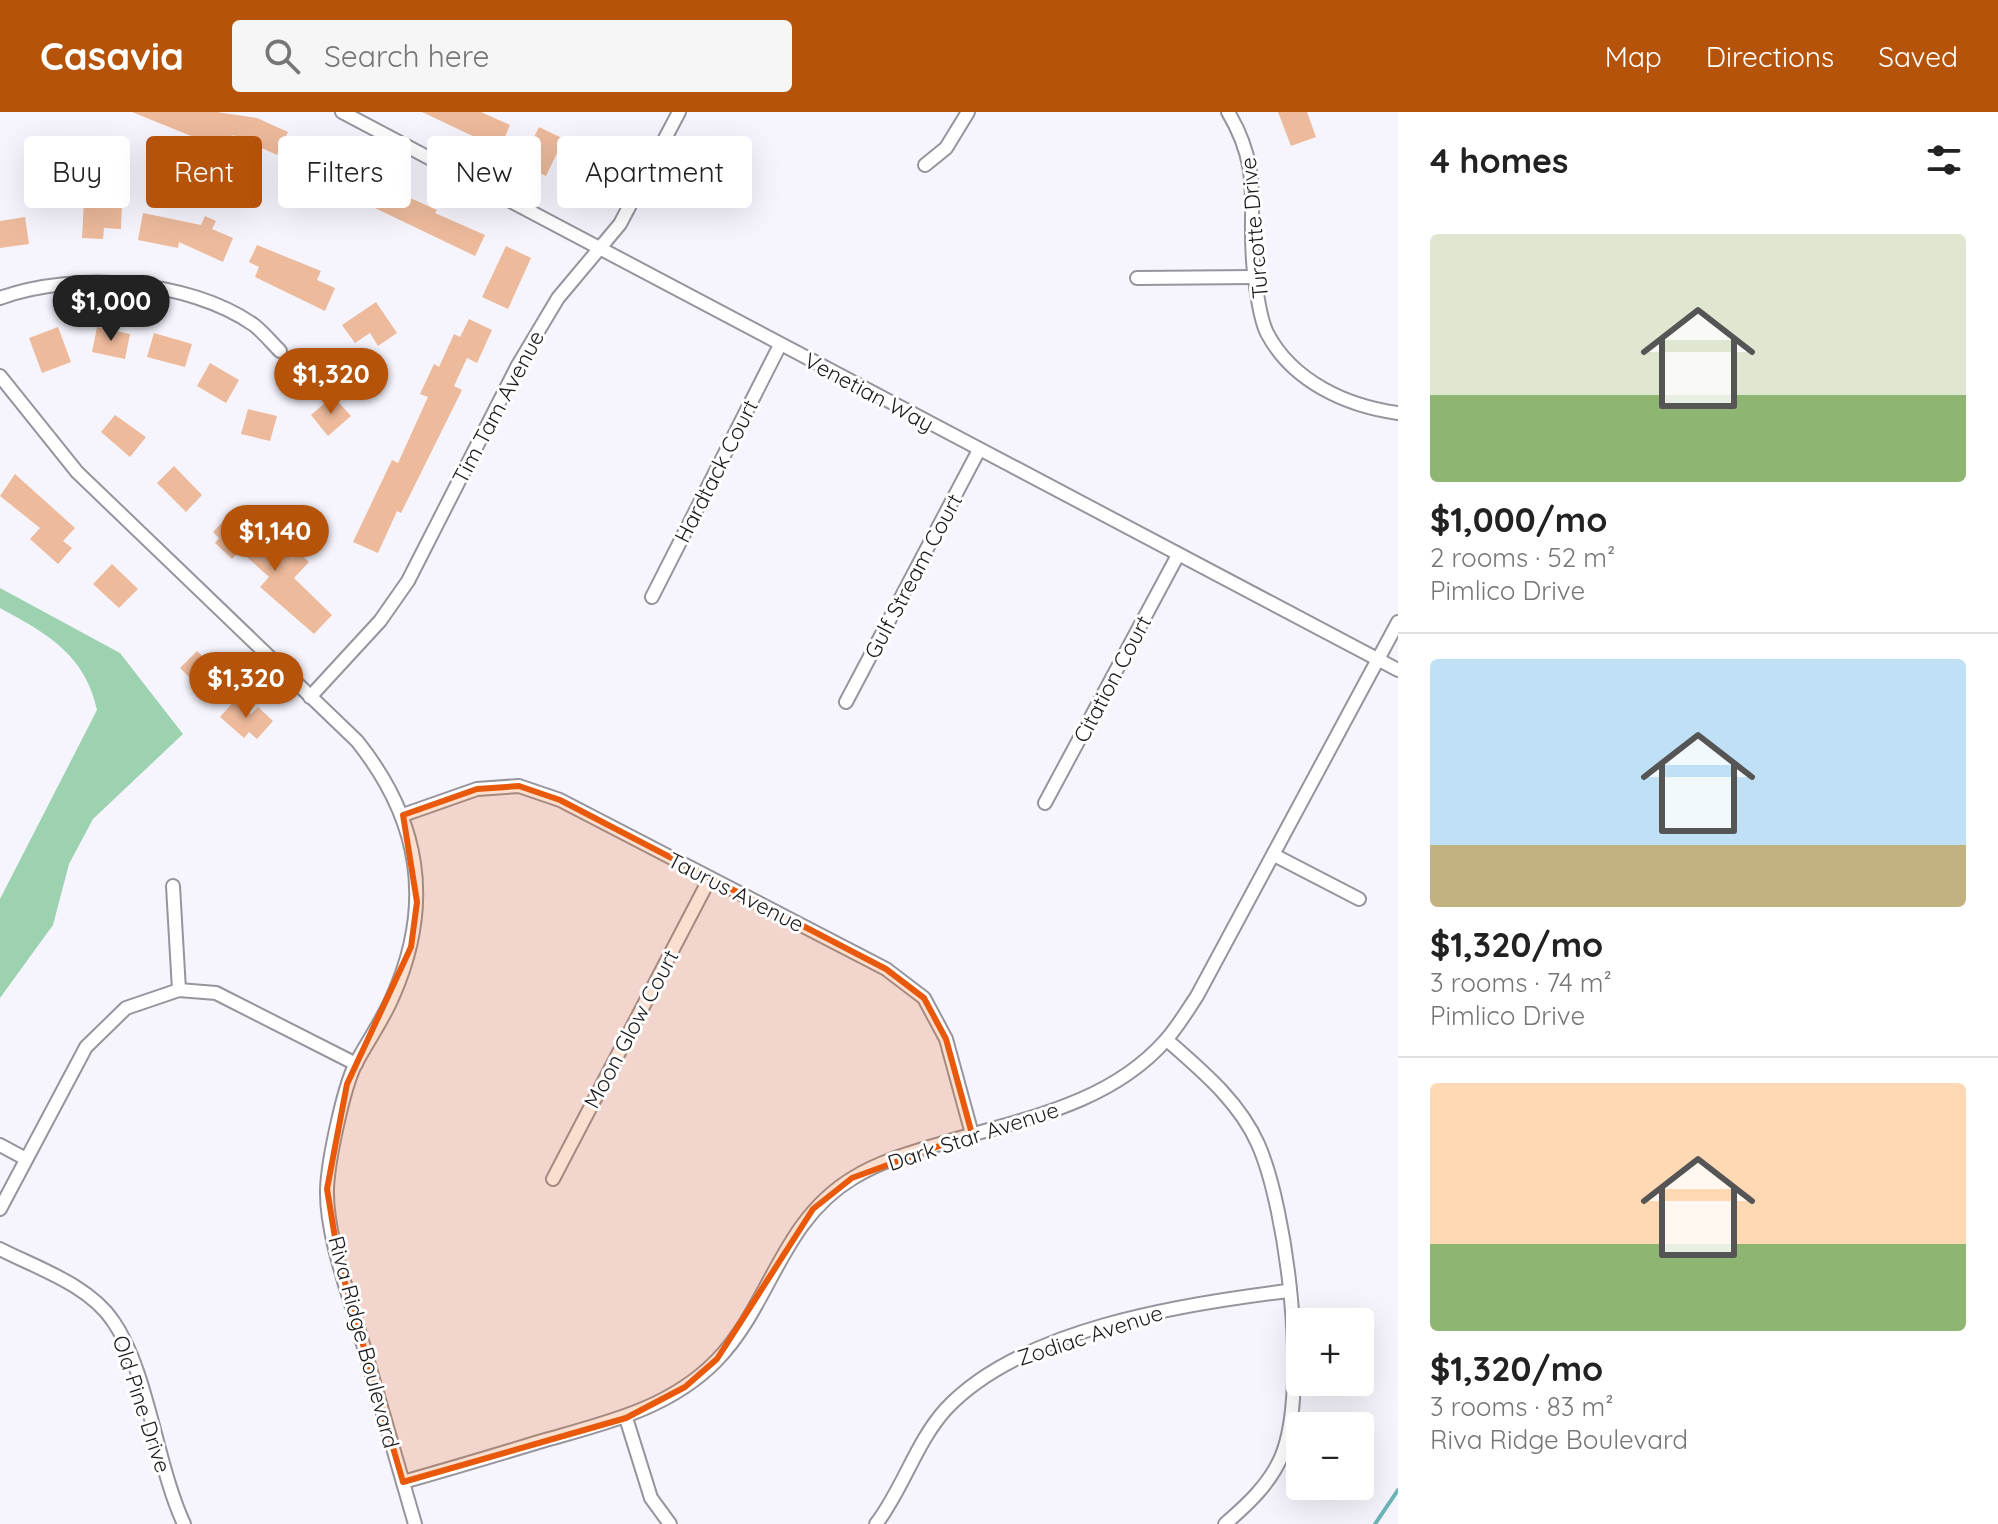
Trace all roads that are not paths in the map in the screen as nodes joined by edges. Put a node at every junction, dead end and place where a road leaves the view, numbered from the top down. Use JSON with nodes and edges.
{"nodes":[{"id":1,"x":342,"y":112,"type":"edge"},
{"id":2,"x":679,"y":112,"type":"edge"},
{"id":3,"x":968,"y":112,"type":"edge"},
{"id":4,"x":1228,"y":112,"type":"edge"},
{"id":5,"x":925,"y":165,"type":"dead end"},
{"id":6,"x":602,"y":250,"type":"junction"},
{"id":7,"x":1254,"y":277,"type":"junction"},
{"id":8,"x":1137,"y":278,"type":"dead end"},
{"id":9,"x":0,"y":298,"type":"edge"},
{"id":10,"x":780,"y":345,"type":"junction"},
{"id":11,"x":280,"y":351,"type":"dead end"},
{"id":12,"x":0,"y":376,"type":"edge"},
{"id":13,"x":1398,"y":413,"type":"edge"},
{"id":14,"x":979,"y":450,"type":"junction"},
{"id":15,"x":1178,"y":555,"type":"junction"},
{"id":16,"x":652,"y":597,"type":"dead end"},
{"id":17,"x":1398,"y":622,"type":"edge"},
{"id":18,"x":1378,"y":660,"type":"junction"},
{"id":19,"x":1398,"y":670,"type":"edge"},
{"id":20,"x":310,"y":697,"type":"junction"},
{"id":21,"x":846,"y":702,"type":"dead end"},
{"id":22,"x":1045,"y":803,"type":"dead end"},
{"id":23,"x":403,"y":815,"type":"junction"},
{"id":24,"x":1274,"y":855,"type":"junction"},
{"id":25,"x":710,"y":878,"type":"junction"},
{"id":26,"x":173,"y":886,"type":"dead end"},
{"id":27,"x":1359,"y":899,"type":"dead end"},
{"id":28,"x":179,"y":990,"type":"junction"},
{"id":29,"x":1167,"y":1040,"type":"junction"},
{"id":30,"x":356,"y":1064,"type":"junction"},
{"id":31,"x":972,"y":1134,"type":"junction"},
{"id":32,"x":0,"y":1145,"type":"edge"},
{"id":33,"x":26,"y":1159,"type":"junction"},
{"id":34,"x":553,"y":1179,"type":"dead end"},
{"id":35,"x":0,"y":1209,"type":"edge"},
{"id":36,"x":0,"y":1249,"type":"edge"},
{"id":37,"x":1288,"y":1291,"type":"junction"},
{"id":38,"x":626,"y":1418,"type":"junction"},
{"id":39,"x":403,"y":1482,"type":"junction"},
{"id":40,"x":184,"y":1524,"type":"edge"},
{"id":41,"x":415,"y":1524,"type":"edge"},
{"id":42,"x":670,"y":1524,"type":"edge"},
{"id":43,"x":876,"y":1524,"type":"edge"},
{"id":44,"x":1225,"y":1524,"type":"edge"}],
"edges":[{"from":1,"to":6,"type":"street","name":"Venetian Way"},
{"from":2,"to":6,"type":"street","name":"Tim Tam Avenue"},
{"from":3,"to":5,"type":"street"},
{"from":4,"to":7,"type":"street","name":"Turcotte Drive"},
{"from":6,"to":10,"type":"street","name":"Venetian Way"},
{"from":6,"to":20,"type":"street","name":"Tim Tam Avenue"},
{"from":7,"to":8,"type":"street"},
{"from":7,"to":13,"type":"street","name":"Turcotte Drive"},
{"from":9,"to":11,"type":"street"},
{"from":10,"to":14,"type":"street","name":"Venetian Way"},
{"from":10,"to":16,"type":"street","name":"Hardtack Court"},
{"from":12,"to":20,"type":"street","name":"Riva Ridge Boulevard"},
{"from":14,"to":15,"type":"street","name":"Venetian Way"},
{"from":14,"to":21,"type":"street","name":"Gulf Stream Court"},
{"from":15,"to":18,"type":"street","name":"Venetian Way"},
{"from":15,"to":22,"type":"street","name":"Citation Court"},
{"from":17,"to":18,"type":"street","name":"Dark Star Avenue"},
{"from":18,"to":19,"type":"street","name":"Venetian Way"},
{"from":18,"to":24,"type":"street","name":"Dark Star Avenue"},
{"from":20,"to":23,"type":"street","name":"Riva Ridge Boulevard"},
{"from":23,"to":25,"type":"street","name":"Taurus Avenue"},
{"from":23,"to":30,"type":"street","name":"Riva Ridge Boulevard"},
{"from":24,"to":27,"type":"street"},
{"from":24,"to":29,"type":"street","name":"Dark Star Avenue"},
{"from":25,"to":31,"type":"street","name":"Taurus Avenue"},
{"from":25,"to":34,"type":"street","name":"Moon Glow Court"},
{"from":26,"to":28,"type":"street"},
{"from":28,"to":30,"type":"street"},
{"from":28,"to":33,"type":"street"},
{"from":29,"to":31,"type":"street","name":"Dark Star Avenue"},
{"from":29,"to":37,"type":"street"},
{"from":30,"to":39,"type":"street","name":"Riva Ridge Boulevard"},
{"from":31,"to":38,"type":"street","name":"Dark Star Avenue"},
{"from":32,"to":33,"type":"street"},
{"from":33,"to":35,"type":"street"},
{"from":36,"to":40,"type":"street","name":"Old Pine Drive"},
{"from":37,"to":43,"type":"street","name":"Zodiac Avenue"},
{"from":37,"to":44,"type":"street"},
{"from":38,"to":39,"type":"street","name":"Dark Star Avenue"},
{"from":38,"to":42,"type":"street"},
{"from":39,"to":41,"type":"street","name":"Riva Ridge Boulevard"}]}
